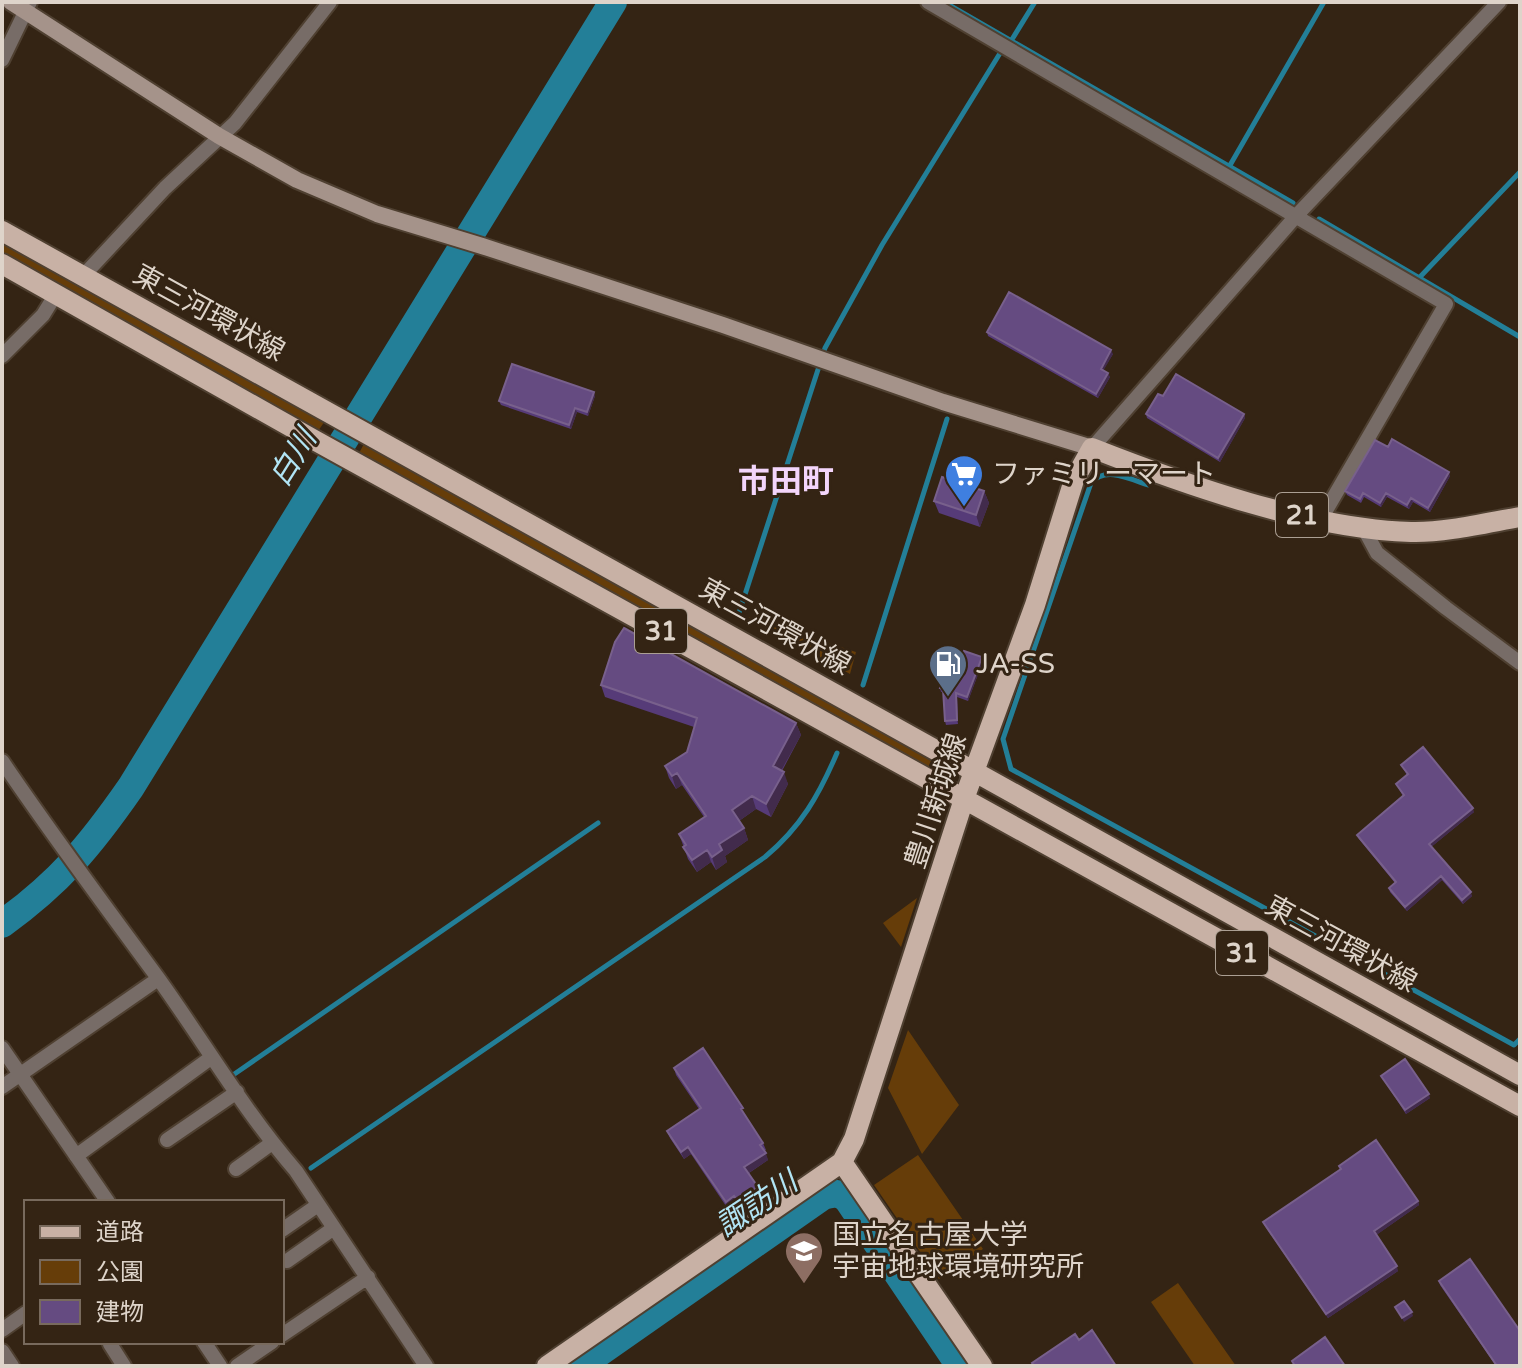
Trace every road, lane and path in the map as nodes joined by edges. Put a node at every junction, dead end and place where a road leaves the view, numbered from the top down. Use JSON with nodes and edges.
{"nodes":[{"id":1,"x":330,"y":2,"type":"edge"},
{"id":2,"x":928,"y":2,"type":"edge"},
{"id":3,"x":1499,"y":2,"type":"edge"},
{"id":4,"x":22,"y":5,"type":"edge"},
{"id":5,"x":2,"y":60,"type":"edge"},
{"id":6,"x":219,"y":136,"type":"junction"},
{"id":7,"x":1297,"y":215,"type":"junction"},
{"id":8,"x":2,"y":231,"type":"edge"},
{"id":9,"x":2,"y":264,"type":"edge"},
{"id":10,"x":84,"y":275,"type":"junction"},
{"id":11,"x":56,"y":294,"type":"junction"},
{"id":12,"x":2,"y":356,"type":"edge"},
{"id":13,"x":1092,"y":448,"type":"junction"},
{"id":14,"x":1520,"y":517,"type":"edge"},
{"id":15,"x":1321,"y":519,"type":"junction"},
{"id":16,"x":1364,"y":529,"type":"junction"},
{"id":17,"x":1520,"y":663,"type":"edge"},
{"id":18,"x":2,"y":761,"type":"edge"},
{"id":19,"x":974,"y":769,"type":"junction"},
{"id":20,"x":964,"y":799,"type":"junction"},
{"id":21,"x":158,"y":979,"type":"junction"},
{"id":22,"x":2,"y":1048,"type":"edge"},
{"id":23,"x":212,"y":1057,"type":"junction"},
{"id":24,"x":21,"y":1074,"type":"junction"},
{"id":25,"x":1520,"y":1075,"type":"edge"},
{"id":26,"x":2,"y":1087,"type":"edge"},
{"id":27,"x":237,"y":1092,"type":"junction"},
{"id":28,"x":1520,"y":1106,"type":"edge"},
{"id":29,"x":167,"y":1140,"type":"dead end"},
{"id":30,"x":272,"y":1143,"type":"junction"},
{"id":31,"x":76,"y":1156,"type":"junction"},
{"id":32,"x":842,"y":1162,"type":"junction"},
{"id":33,"x":236,"y":1169,"type":"dead end"},
{"id":34,"x":107,"y":1200,"type":"edge"},
{"id":35,"x":318,"y":1205,"type":"junction"},
{"id":36,"x":334,"y":1228,"type":"junction"},
{"id":37,"x":284,"y":1229,"type":"edge"},
{"id":38,"x":287,"y":1261,"type":"dead end"},
{"id":39,"x":368,"y":1277,"type":"junction"},
{"id":40,"x":24,"y":1314,"type":"edge"},
{"id":41,"x":2,"y":1330,"type":"edge"},
{"id":42,"x":284,"y":1334,"type":"edge"},
{"id":43,"x":110,"y":1344,"type":"edge"},
{"id":44,"x":205,"y":1344,"type":"edge"},
{"id":45,"x":269,"y":1344,"type":"edge"},
{"id":46,"x":2,"y":1351,"type":"edge"},
{"id":47,"x":12,"y":1366,"type":"edge"},
{"id":48,"x":124,"y":1366,"type":"edge"},
{"id":49,"x":220,"y":1366,"type":"edge"},
{"id":50,"x":237,"y":1366,"type":"edge"},
{"id":51,"x":426,"y":1366,"type":"edge"},
{"id":52,"x":547,"y":1366,"type":"edge"},
{"id":53,"x":982,"y":1366,"type":"edge"}],
"edges":[{"from":1,"to":6,"type":"street"},
{"from":2,"to":7,"type":"street"},
{"from":3,"to":7,"type":"street"},
{"from":4,"to":5,"type":"street"},
{"from":4,"to":6,"type":"street"},
{"from":6,"to":10,"type":"street"},
{"from":6,"to":13,"type":"street"},
{"from":7,"to":13,"type":"street"},
{"from":7,"to":15,"type":"street"},
{"from":8,"to":10,"type":"main road","name":"東三河環状線","number":"31"},
{"from":9,"to":11,"type":"main road","name":"東三河環状線","number":"31"},
{"from":10,"to":19,"type":"main road","name":"東三河環状線","number":"31"},
{"from":11,"to":12,"type":"street"},
{"from":11,"to":20,"type":"main road","name":"東三河環状線","number":"31"},
{"from":13,"to":15,"type":"main road","number":"21"},
{"from":13,"to":19,"type":"main road","name":"豊川新城線"},
{"from":14,"to":16,"type":"main road","number":"21"},
{"from":15,"to":16,"type":"main road","number":"21"},
{"from":16,"to":17,"type":"street"},
{"from":18,"to":21,"type":"street"},
{"from":19,"to":20,"type":"main road","name":"豊川新城線"},
{"from":19,"to":25,"type":"main road","name":"東三河環状線","number":"31"},
{"from":20,"to":28,"type":"main road","name":"東三河環状線","number":"31"},
{"from":20,"to":32,"type":"main road","name":"豊川新城線"},
{"from":21,"to":23,"type":"street"},
{"from":21,"to":24,"type":"street"},
{"from":22,"to":24,"type":"street"},
{"from":23,"to":27,"type":"street"},
{"from":23,"to":31,"type":"street"},
{"from":24,"to":26,"type":"street"},
{"from":24,"to":31,"type":"street"},
{"from":27,"to":29,"type":"street"},
{"from":27,"to":30,"type":"street"},
{"from":30,"to":33,"type":"street"},
{"from":30,"to":35,"type":"street"},
{"from":31,"to":34,"type":"street"},
{"from":32,"to":52,"type":"main road"},
{"from":32,"to":53,"type":"main road"},
{"from":35,"to":36,"type":"street"},
{"from":35,"to":37,"type":"street"},
{"from":36,"to":38,"type":"street"},
{"from":36,"to":39,"type":"street"},
{"from":39,"to":42,"type":"street"},
{"from":39,"to":51,"type":"street"},
{"from":40,"to":41,"type":"street"},
{"from":43,"to":48,"type":"street"},
{"from":44,"to":49,"type":"street"},
{"from":45,"to":50,"type":"street"},
{"from":46,"to":47,"type":"street"}]}
